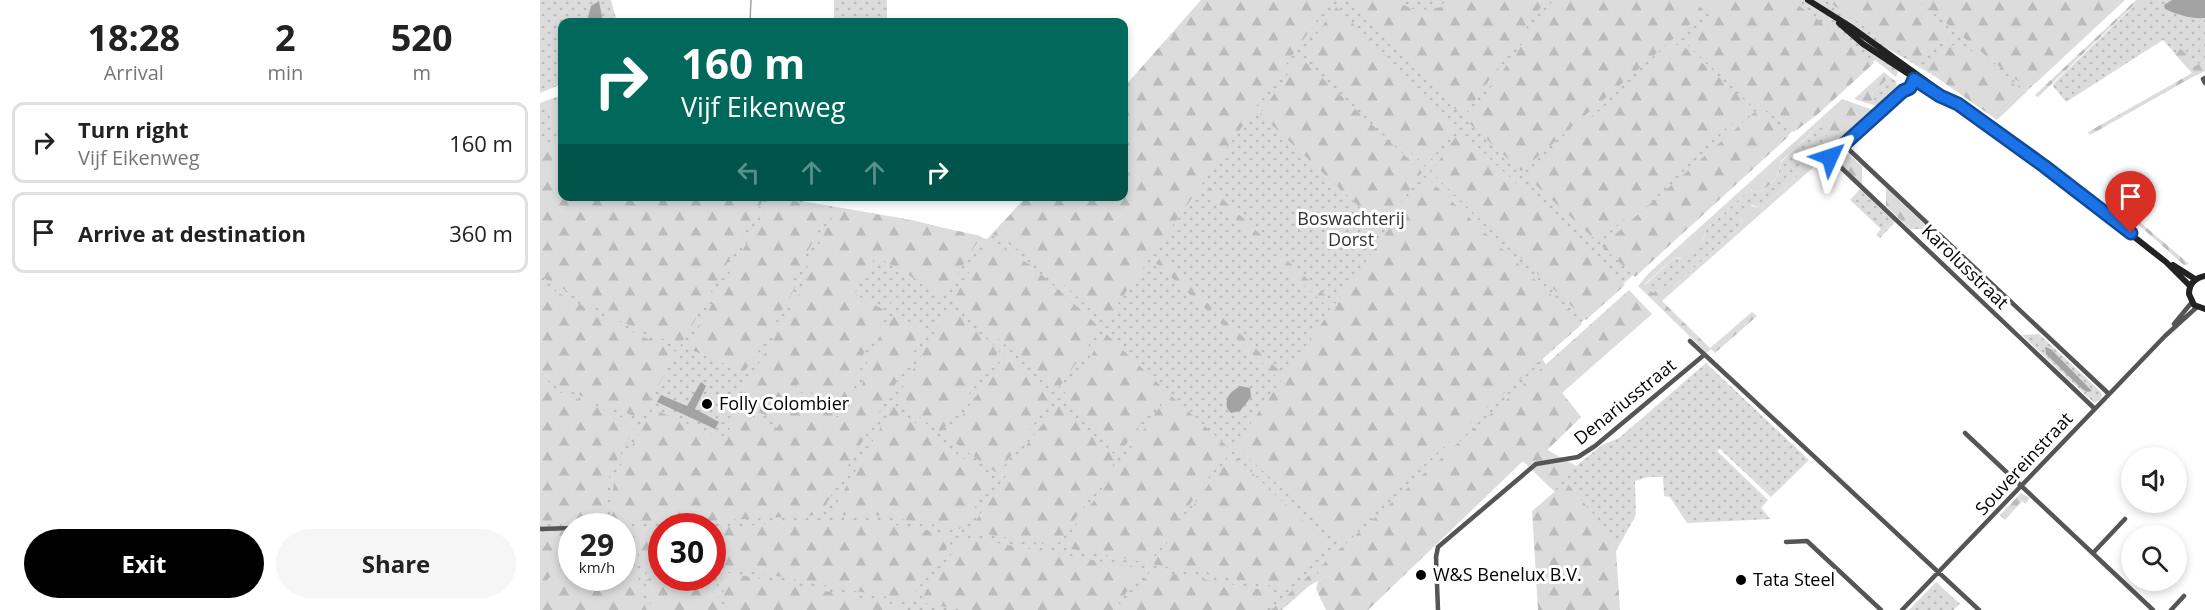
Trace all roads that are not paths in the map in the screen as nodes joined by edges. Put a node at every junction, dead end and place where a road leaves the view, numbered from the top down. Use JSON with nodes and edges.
{"nodes":[{"id":1,"x":1808,"y":0,"type":"edge"},
{"id":2,"x":1914,"y":76,"type":"junction"},
{"id":3,"x":2205,"y":78,"type":"edge"},
{"id":4,"x":2205,"y":83,"type":"edge"},
{"id":5,"x":1843,"y":144,"type":"junction"},
{"id":6,"x":2166,"y":262,"type":"junction"},
{"id":7,"x":2205,"y":276,"type":"edge"},
{"id":8,"x":2195,"y":279,"type":"junction"},
{"id":9,"x":2190,"y":286,"type":"junction"},
{"id":10,"x":2194,"y":305,"type":"junction"},
{"id":11,"x":2205,"y":309,"type":"edge"},
{"id":12,"x":1690,"y":341,"type":"dead end"},
{"id":13,"x":1704,"y":355,"type":"junction"},
{"id":14,"x":2109,"y":394,"type":"junction"},
{"id":15,"x":2095,"y":409,"type":"junction"},
{"id":16,"x":1965,"y":433,"type":"dead end"},
{"id":17,"x":2021,"y":486,"type":"junction"},
{"id":18,"x":2125,"y":519,"type":"dead end"},
{"id":19,"x":558,"y":528,"type":"edge"},
{"id":20,"x":540,"y":529,"type":"edge"},
{"id":21,"x":1786,"y":542,"type":"dead end"},
{"id":22,"x":2093,"y":553,"type":"junction"},
{"id":23,"x":1939,"y":574,"type":"junction"},
{"id":24,"x":2184,"y":596,"type":"dead end"},
{"id":25,"x":1438,"y":610,"type":"edge"},
{"id":26,"x":1881,"y":610,"type":"edge"},
{"id":27,"x":1902,"y":610,"type":"edge"},
{"id":28,"x":1979,"y":610,"type":"edge"},
{"id":29,"x":2153,"y":610,"type":"edge"},
{"id":30,"x":2171,"y":610,"type":"edge"}],
"edges":[{"from":1,"to":2,"type":"main road"},
{"from":2,"to":5,"type":"street"},
{"from":2,"to":6,"type":"main road"},
{"from":3,"to":4,"type":"street"},
{"from":5,"to":14,"type":"street","name":"Karolusstraat"},
{"from":5,"to":15,"type":"street","name":"Karolusstraat"},
{"from":6,"to":8,"type":"main road"},
{"from":6,"to":9,"type":"main road"},
{"from":7,"to":8,"type":"main road"},
{"from":8,"to":9,"type":"main road"},
{"from":9,"to":10,"type":"main road"},
{"from":10,"to":11,"type":"main road"},
{"from":10,"to":14,"type":"street","name":"Souvereinstraat"},
{"from":12,"to":13,"type":"street","name":"Denariusstraat"},
{"from":13,"to":23,"type":"street","name":"Denariusstraat"},
{"from":13,"to":25,"type":"street","name":"Denariusstraat"},
{"from":14,"to":15,"type":"street","name":"Souvereinstraat"},
{"from":15,"to":17,"type":"street","name":"Souvereinstraat"},
{"from":16,"to":17,"type":"street"},
{"from":17,"to":22,"type":"street"},
{"from":17,"to":23,"type":"street","name":"Souvereinstraat"},
{"from":18,"to":22,"type":"street"},
{"from":19,"to":20,"type":"street"},
{"from":21,"to":26,"type":"street"},
{"from":22,"to":29,"type":"street"},
{"from":23,"to":27,"type":"street","name":"Souvereinstraat"},
{"from":23,"to":28,"type":"street","name":"Denariusstraat"},
{"from":24,"to":30,"type":"street"}]}
